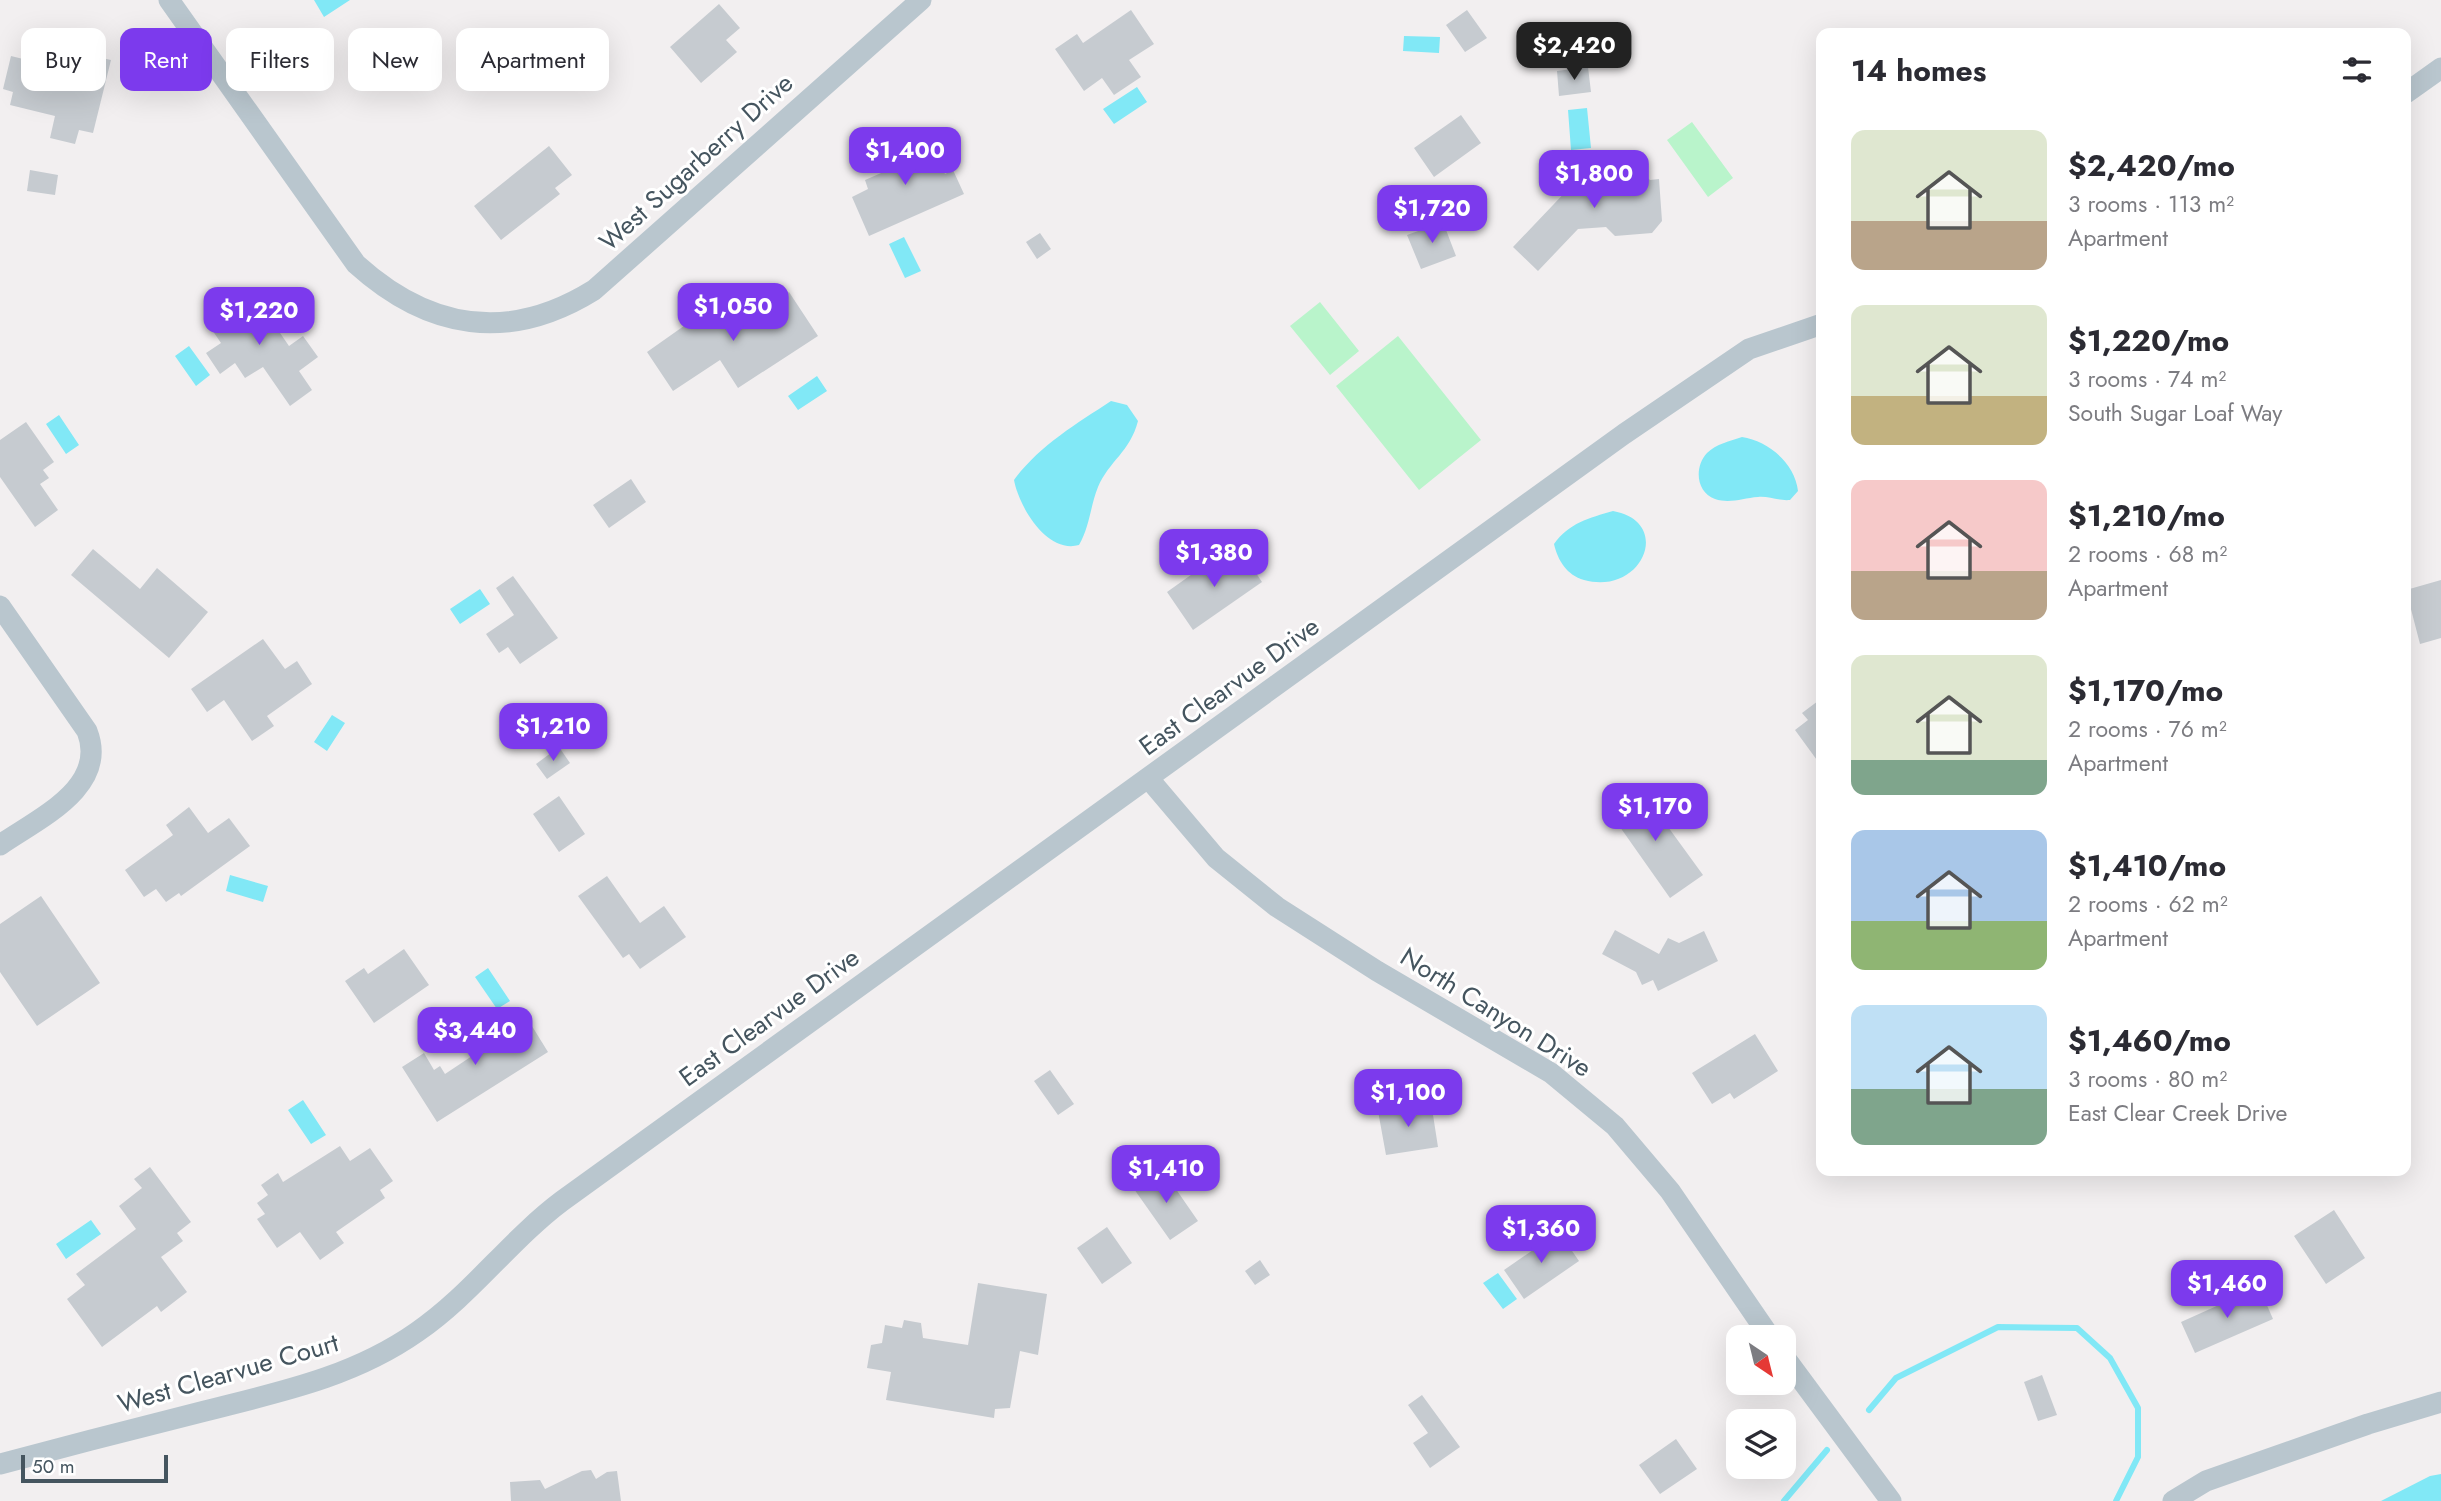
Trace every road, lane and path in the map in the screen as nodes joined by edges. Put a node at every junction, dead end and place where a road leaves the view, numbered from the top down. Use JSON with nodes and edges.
{"nodes":[{"id":1,"x":169,"y":0,"type":"edge"},
{"id":2,"x":921,"y":0,"type":"edge"},
{"id":3,"x":2441,"y":68,"type":"edge"},
{"id":4,"x":2411,"y":89,"type":"edge"},
{"id":5,"x":1816,"y":326,"type":"edge"},
{"id":6,"x":0,"y":606,"type":"edge"},
{"id":7,"x":1149,"y":779,"type":"junction"},
{"id":8,"x":0,"y":845,"type":"edge"},
{"id":9,"x":681,"y":1115,"type":"joint"},
{"id":10,"x":1762,"y":1325,"type":"edge"},
{"id":11,"x":1796,"y":1373,"type":"edge"},
{"id":12,"x":2441,"y":1402,"type":"edge"},
{"id":13,"x":0,"y":1464,"type":"edge"},
{"id":14,"x":1891,"y":1501,"type":"edge"},
{"id":15,"x":2173,"y":1501,"type":"edge"}],
"edges":[{"from":1,"to":2,"type":"street","name":"West Sugarberry Drive"},
{"from":3,"to":4,"type":"street"},
{"from":5,"to":7,"type":"street","name":"East Clearvue Drive"},
{"from":6,"to":8,"type":"street"},
{"from":7,"to":9,"type":"street","name":"East Clearvue Drive"},
{"from":7,"to":10,"type":"street","name":"North Canyon Drive"},
{"from":9,"to":13,"type":"street","name":"West Clearvue Court"},
{"from":11,"to":14,"type":"street"},
{"from":12,"to":15,"type":"street"}]}
